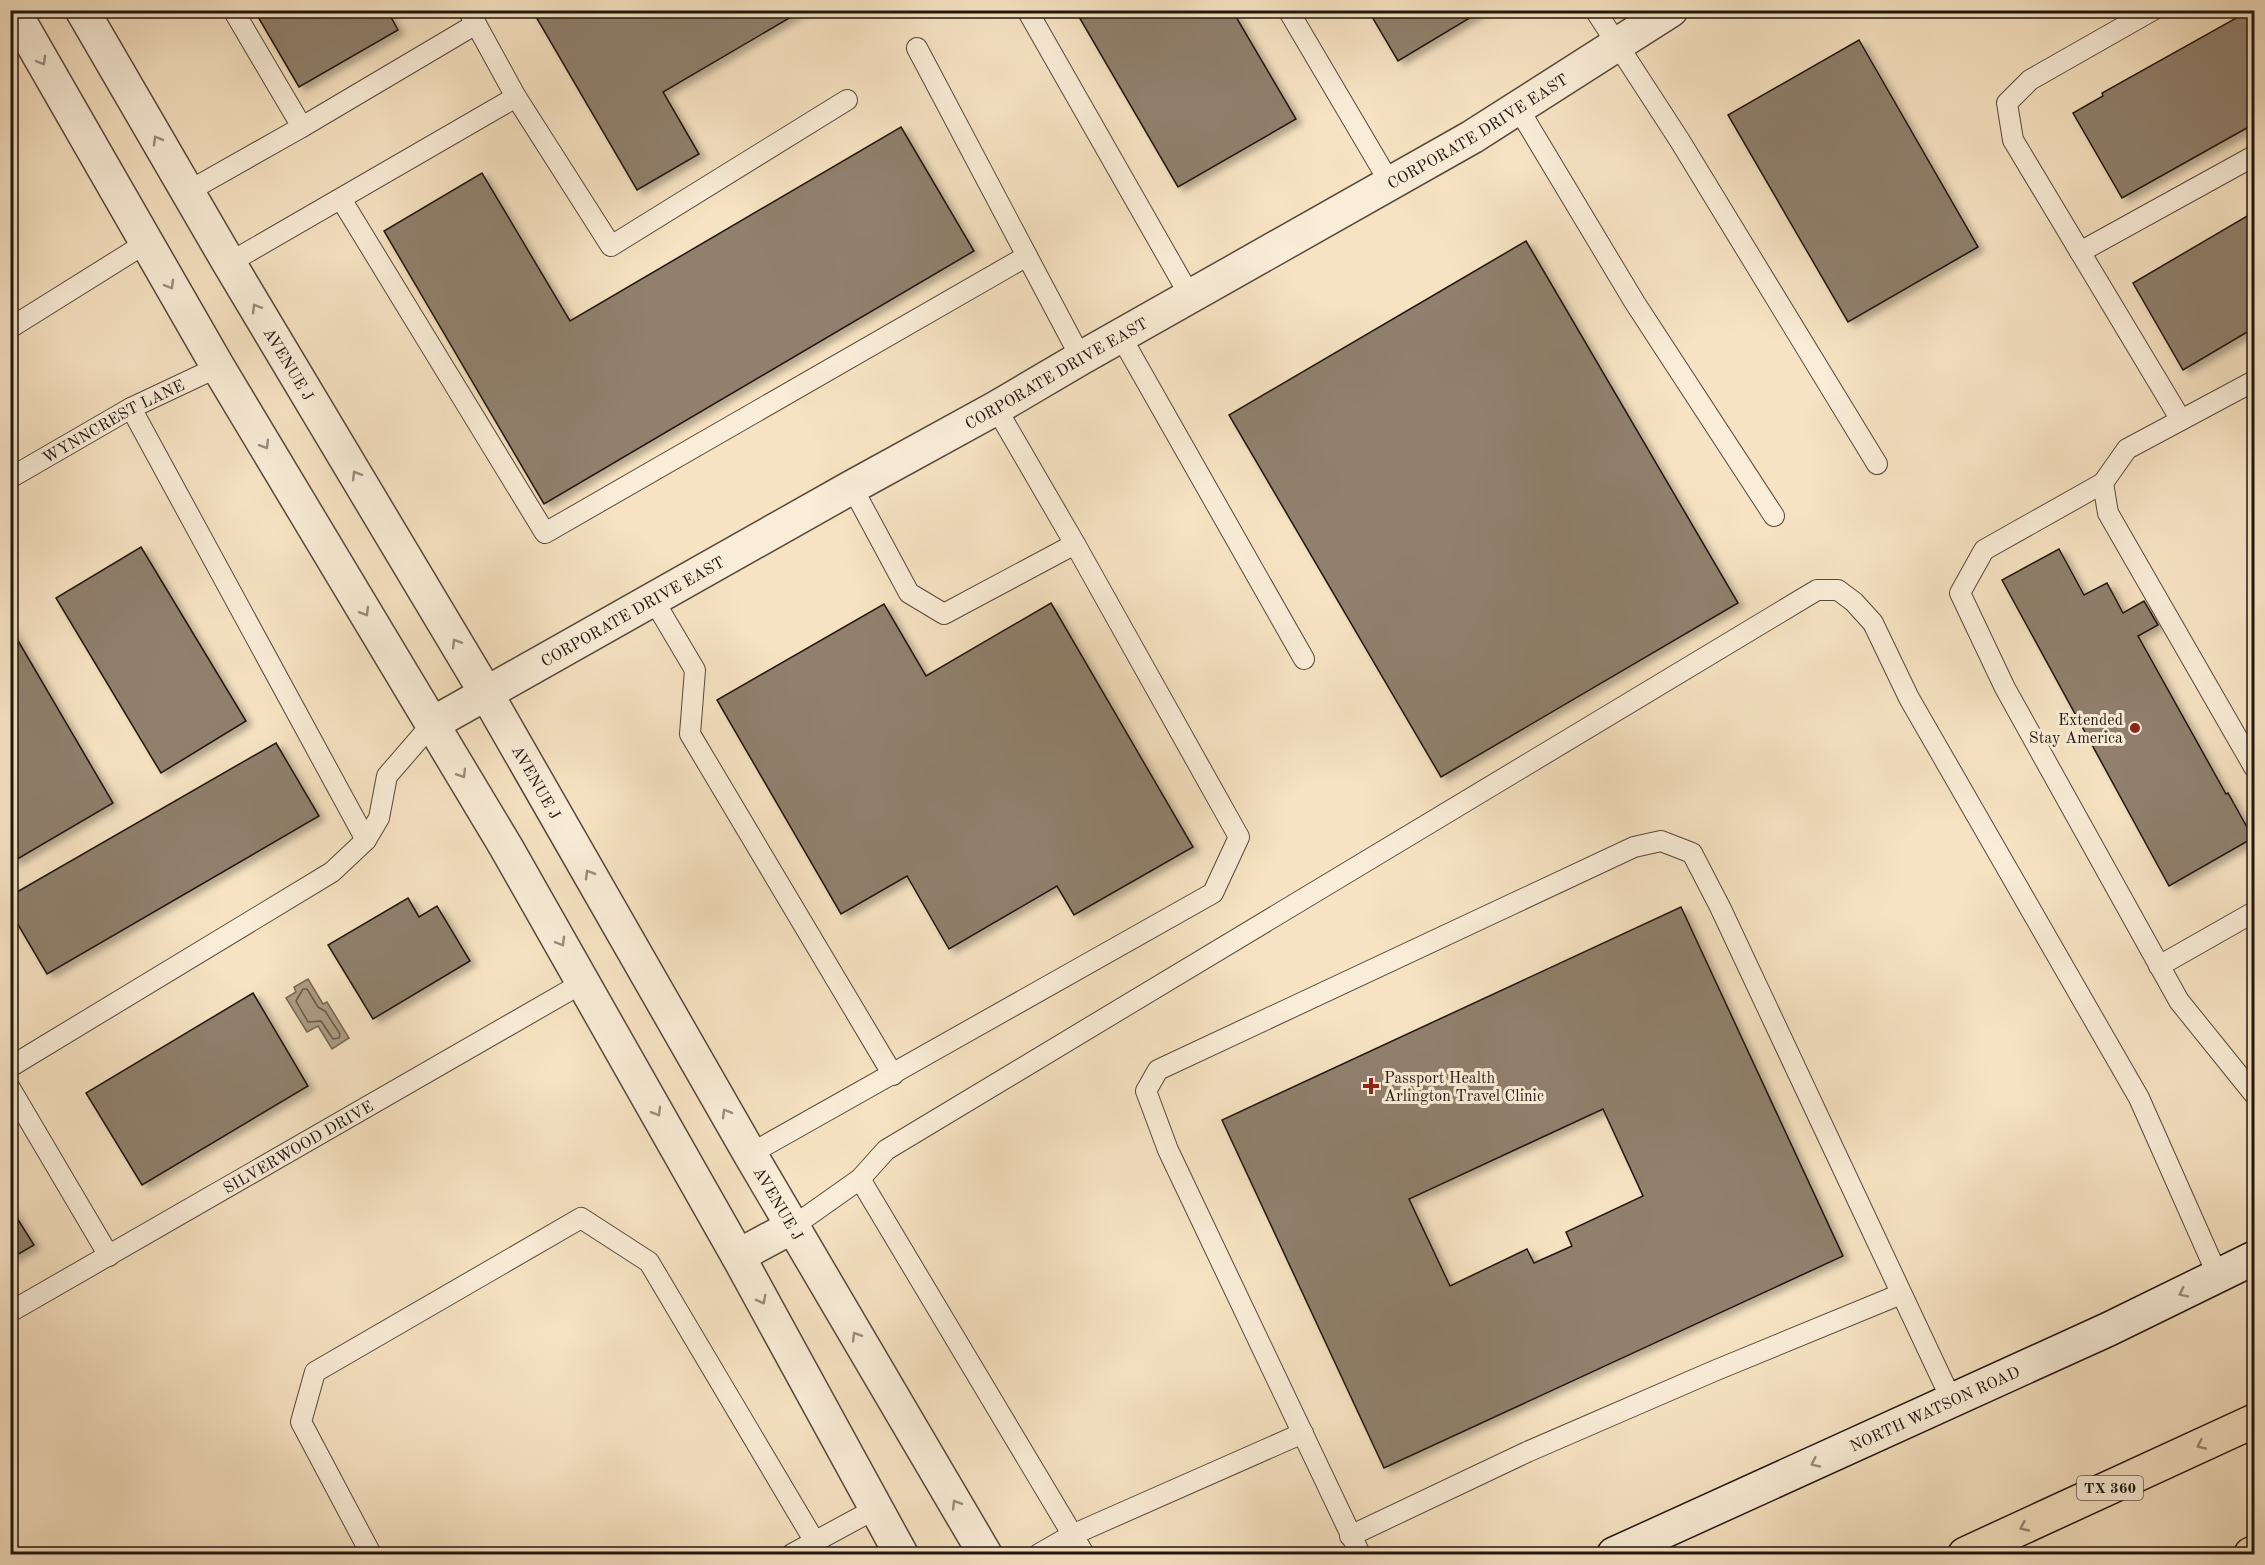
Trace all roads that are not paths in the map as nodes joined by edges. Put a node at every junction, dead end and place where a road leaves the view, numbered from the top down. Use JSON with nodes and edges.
{"nodes":[{"id":1,"x":13,"y":10,"type":"edge"},
{"id":2,"x":82,"y":10,"type":"edge"},
{"id":3,"x":233,"y":10,"type":"edge"},
{"id":4,"x":1027,"y":10,"type":"edge"},
{"id":5,"x":1288,"y":10,"type":"edge"},
{"id":6,"x":1595,"y":10,"type":"edge"},
{"id":7,"x":1671,"y":10,"type":"edge"},
{"id":8,"x":2153,"y":10,"type":"edge"},
{"id":9,"x":472,"y":17,"type":"edge"},
{"id":10,"x":1616,"y":45,"type":"junction"},
{"id":11,"x":917,"y":48,"type":"dead end"},
{"id":12,"x":516,"y":97,"type":"junction"},
{"id":13,"x":846,"y":100,"type":"dead end"},
{"id":14,"x":1518,"y":108,"type":"junction"},
{"id":15,"x":302,"y":128,"type":"junction"},
{"id":16,"x":2254,"y":156,"type":"edge"},
{"id":17,"x":1390,"y":183,"type":"junction"},
{"id":18,"x":187,"y":192,"type":"junction"},
{"id":19,"x":341,"y":199,"type":"junction"},
{"id":20,"x":146,"y":243,"type":"junction"},
{"id":21,"x":2080,"y":252,"type":"junction"},
{"id":22,"x":1027,"y":256,"type":"junction"},
{"id":23,"x":230,"y":263,"type":"junction"},
{"id":24,"x":1190,"y":296,"type":"junction"},
{"id":25,"x":10,"y":328,"type":"edge"},
{"id":26,"x":1120,"y":335,"type":"junction"},
{"id":27,"x":1081,"y":358,"type":"junction"},
{"id":28,"x":218,"y":367,"type":"junction"},
{"id":29,"x":2254,"y":381,"type":"edge"},
{"id":30,"x":131,"y":408,"type":"junction"},
{"id":31,"x":996,"y":408,"type":"junction"},
{"id":32,"x":2181,"y":420,"type":"junction"},
{"id":33,"x":1877,"y":465,"type":"dead end"},
{"id":34,"x":10,"y":478,"type":"edge"},
{"id":35,"x":2103,"y":483,"type":"junction"},
{"id":36,"x":852,"y":487,"type":"junction"},
{"id":37,"x":1774,"y":516,"type":"dead end"},
{"id":38,"x":1075,"y":544,"type":"junction"},
{"id":39,"x":653,"y":599,"type":"junction"},
{"id":40,"x":1304,"y":659,"type":"dead end"},
{"id":41,"x":486,"y":693,"type":"junction"},
{"id":42,"x":432,"y":724,"type":"junction"},
{"id":43,"x":2254,"y":767,"type":"edge"},
{"id":44,"x":366,"y":840,"type":"junction"},
{"id":45,"x":2254,"y":912,"type":"edge"},
{"id":46,"x":2159,"y":966,"type":"junction"},
{"id":47,"x":584,"y":982,"type":"junction"},
{"id":48,"x":10,"y":1067,"type":"edge"},
{"id":49,"x":893,"y":1075,"type":"junction"},
{"id":50,"x":10,"y":1088,"type":"edge"},
{"id":51,"x":2254,"y":1094,"type":"edge"},
{"id":52,"x":750,"y":1154,"type":"junction"},
{"id":53,"x":860,"y":1179,"type":"junction"},
{"id":54,"x":792,"y":1227,"type":"junction"},
{"id":55,"x":108,"y":1256,"type":"junction"},
{"id":56,"x":738,"y":1256,"type":"junction"},
{"id":57,"x":2254,"y":1258,"type":"edge"},
{"id":58,"x":2218,"y":1276,"type":"junction"},
{"id":59,"x":1901,"y":1294,"type":"junction"},
{"id":60,"x":10,"y":1312,"type":"edge"},
{"id":61,"x":1952,"y":1401,"type":"junction"},
{"id":62,"x":2254,"y":1421,"type":"edge"},
{"id":63,"x":1303,"y":1433,"type":"junction"},
{"id":64,"x":875,"y":1509,"type":"junction"},
{"id":65,"x":1072,"y":1535,"type":"junction"},
{"id":66,"x":1350,"y":1536,"type":"junction"},
{"id":67,"x":814,"y":1542,"type":"junction"},
{"id":68,"x":371,"y":1554,"type":"edge"},
{"id":69,"x":792,"y":1554,"type":"edge"},
{"id":70,"x":901,"y":1554,"type":"edge"},
{"id":71,"x":985,"y":1554,"type":"edge"},
{"id":72,"x":1039,"y":1554,"type":"edge"},
{"id":73,"x":1084,"y":1554,"type":"edge"},
{"id":74,"x":1360,"y":1554,"type":"edge"},
{"id":75,"x":1614,"y":1554,"type":"edge"},
{"id":76,"x":1965,"y":1554,"type":"edge"}],
"edges":[{"from":1,"to":20,"type":"street","one_way":true},
{"from":18,"to":2,"type":"street","name":"AVENUE J","one_way":true},
{"from":3,"to":15,"type":"lane"},
{"from":4,"to":24,"type":"lane"},
{"from":5,"to":17,"type":"lane"},
{"from":6,"to":10,"type":"lane"},
{"from":7,"to":10,"type":"street","name":"CORPORATE DRIVE EAST"},
{"from":8,"to":21,"type":"lane"},
{"from":9,"to":12,"type":"lane"},
{"from":9,"to":15,"type":"lane"},
{"from":10,"to":14,"type":"street","name":"CORPORATE DRIVE EAST"},
{"from":10,"to":33,"type":"lane"},
{"from":11,"to":22,"type":"lane"},
{"from":12,"to":13,"type":"lane"},
{"from":12,"to":19,"type":"lane"},
{"from":14,"to":17,"type":"street","name":"CORPORATE DRIVE EAST"},
{"from":14,"to":37,"type":"lane"},
{"from":15,"to":18,"type":"lane"},
{"from":16,"to":21,"type":"lane"},
{"from":17,"to":24,"type":"street","name":"CORPORATE DRIVE EAST"},
{"from":18,"to":23,"type":"street","name":"AVENUE J"},
{"from":19,"to":22,"type":"lane"},
{"from":19,"to":23,"type":"lane"},
{"from":20,"to":25,"type":"lane"},
{"from":20,"to":28,"type":"street","one_way":true},
{"from":21,"to":32,"type":"lane"},
{"from":22,"to":27,"type":"lane"},
{"from":41,"to":23,"type":"street","name":"AVENUE J","one_way":true},
{"from":24,"to":26,"type":"street","name":"CORPORATE DRIVE EAST"},
{"from":26,"to":27,"type":"street","name":"CORPORATE DRIVE EAST"},
{"from":26,"to":40,"type":"lane"},
{"from":27,"to":31,"type":"street","name":"CORPORATE DRIVE EAST"},
{"from":28,"to":30,"type":"lane","name":"WYNNCREST LANE"},
{"from":28,"to":42,"type":"street","one_way":true},
{"from":29,"to":32,"type":"lane"},
{"from":30,"to":34,"type":"lane","name":"WYNNCREST LANE"},
{"from":30,"to":44,"type":"lane"},
{"from":31,"to":36,"type":"street","name":"CORPORATE DRIVE EAST"},
{"from":31,"to":38,"type":"lane"},
{"from":32,"to":35,"type":"lane"},
{"from":35,"to":43,"type":"lane"},
{"from":35,"to":46,"type":"lane"},
{"from":36,"to":38,"type":"lane"},
{"from":36,"to":39,"type":"street","name":"CORPORATE DRIVE EAST"},
{"from":38,"to":49,"type":"lane"},
{"from":39,"to":41,"type":"street","name":"CORPORATE DRIVE EAST"},
{"from":39,"to":49,"type":"lane"},
{"from":41,"to":42,"type":"street","name":"CORPORATE DRIVE EAST"},
{"from":52,"to":41,"type":"street","name":"AVENUE J","one_way":true},
{"from":42,"to":44,"type":"lane"},
{"from":42,"to":47,"type":"street","one_way":true},
{"from":44,"to":48,"type":"lane"},
{"from":45,"to":46,"type":"lane"},
{"from":46,"to":51,"type":"lane"},
{"from":47,"to":55,"type":"lane","name":"SILVERWOOD DRIVE"},
{"from":47,"to":56,"type":"street","one_way":true},
{"from":49,"to":52,"type":"lane"},
{"from":50,"to":55,"type":"lane"},
{"from":52,"to":54,"type":"street","name":"AVENUE J"},
{"from":53,"to":54,"type":"lane"},
{"from":53,"to":58,"type":"lane"},
{"from":53,"to":65,"type":"lane"},
{"from":54,"to":56,"type":"street"},
{"from":71,"to":54,"type":"street","name":"AVENUE J","one_way":true},
{"from":55,"to":60,"type":"lane","name":"SILVERWOOD DRIVE"},
{"from":56,"to":64,"type":"street","one_way":true},
{"from":57,"to":58,"type":"street","name":"NORTH WATSON ROAD"},
{"from":58,"to":61,"type":"street","name":"NORTH WATSON ROAD","one_way":true},
{"from":59,"to":61,"type":"lane"},
{"from":59,"to":63,"type":"lane"},
{"from":59,"to":66,"type":"lane"},
{"from":61,"to":75,"type":"street","name":"NORTH WATSON ROAD","one_way":true},
{"from":62,"to":76,"type":"highway","number":"TX 360","one_way":true},
{"from":63,"to":65,"type":"lane"},
{"from":63,"to":66,"type":"lane"},
{"from":64,"to":67,"type":"lane"},
{"from":64,"to":70,"type":"street"},
{"from":65,"to":72,"type":"lane"},
{"from":65,"to":73,"type":"lane"},
{"from":66,"to":74,"type":"lane"},
{"from":67,"to":68,"type":"lane"},
{"from":67,"to":69,"type":"lane"}]}
